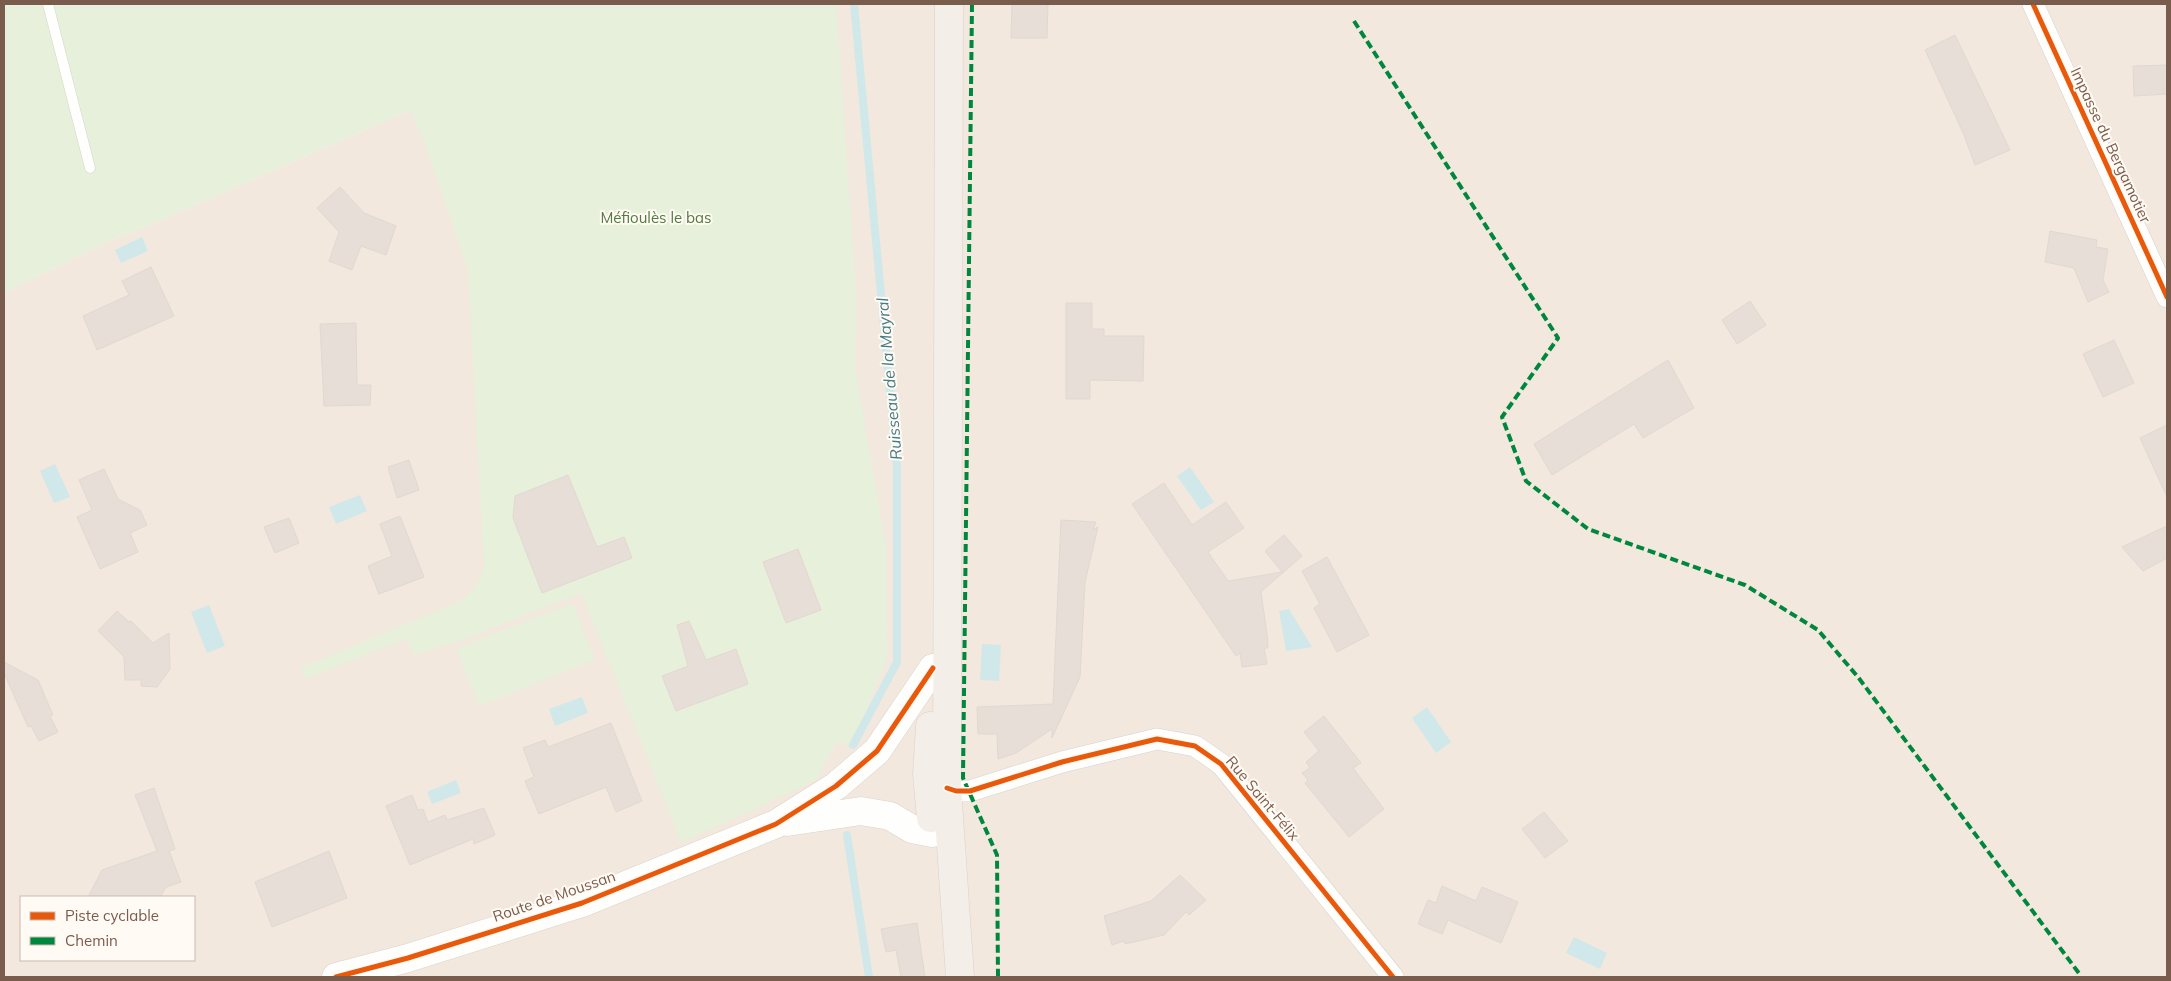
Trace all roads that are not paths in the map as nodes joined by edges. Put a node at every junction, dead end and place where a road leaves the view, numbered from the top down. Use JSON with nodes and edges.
{"nodes":[{"id":1,"x":48,"y":4,"type":"edge"},
{"id":2,"x":949,"y":4,"type":"edge"},
{"id":3,"x":2033,"y":4,"type":"edge"},
{"id":4,"x":90,"y":168,"type":"dead end"},
{"id":5,"x":2167,"y":297,"type":"edge"},
{"id":6,"x":947,"y":473,"type":"junction"},
{"id":7,"x":933,"y":668,"type":"junction"},
{"id":8,"x":947,"y":788,"type":"junction"},
{"id":9,"x":776,"y":824,"type":"junction"},
{"id":10,"x":932,"y":833,"type":"junction"},
{"id":11,"x":336,"y":977,"type":"edge"},
{"id":12,"x":947,"y":977,"type":"edge"},
{"id":13,"x":960,"y":977,"type":"edge"},
{"id":14,"x":1393,"y":977,"type":"edge"}],
"edges":[{"from":1,"to":4,"type":"lane"},
{"from":2,"to":6,"type":"main road"},
{"from":3,"to":5,"type":"street","name":"Impasse du Bergamotier"},
{"from":6,"to":7,"type":"main road"},
{"from":6,"to":8,"type":"main road"},
{"from":7,"to":9,"type":"street"},
{"from":7,"to":10,"type":"main road"},
{"from":8,"to":13,"type":"main road"},
{"from":8,"to":14,"type":"street","name":"Rue Saint-Félix"},
{"from":9,"to":10,"type":"street"},
{"from":9,"to":11,"type":"street","name":"Route de Moussan"},
{"from":10,"to":12,"type":"main road"}]}
